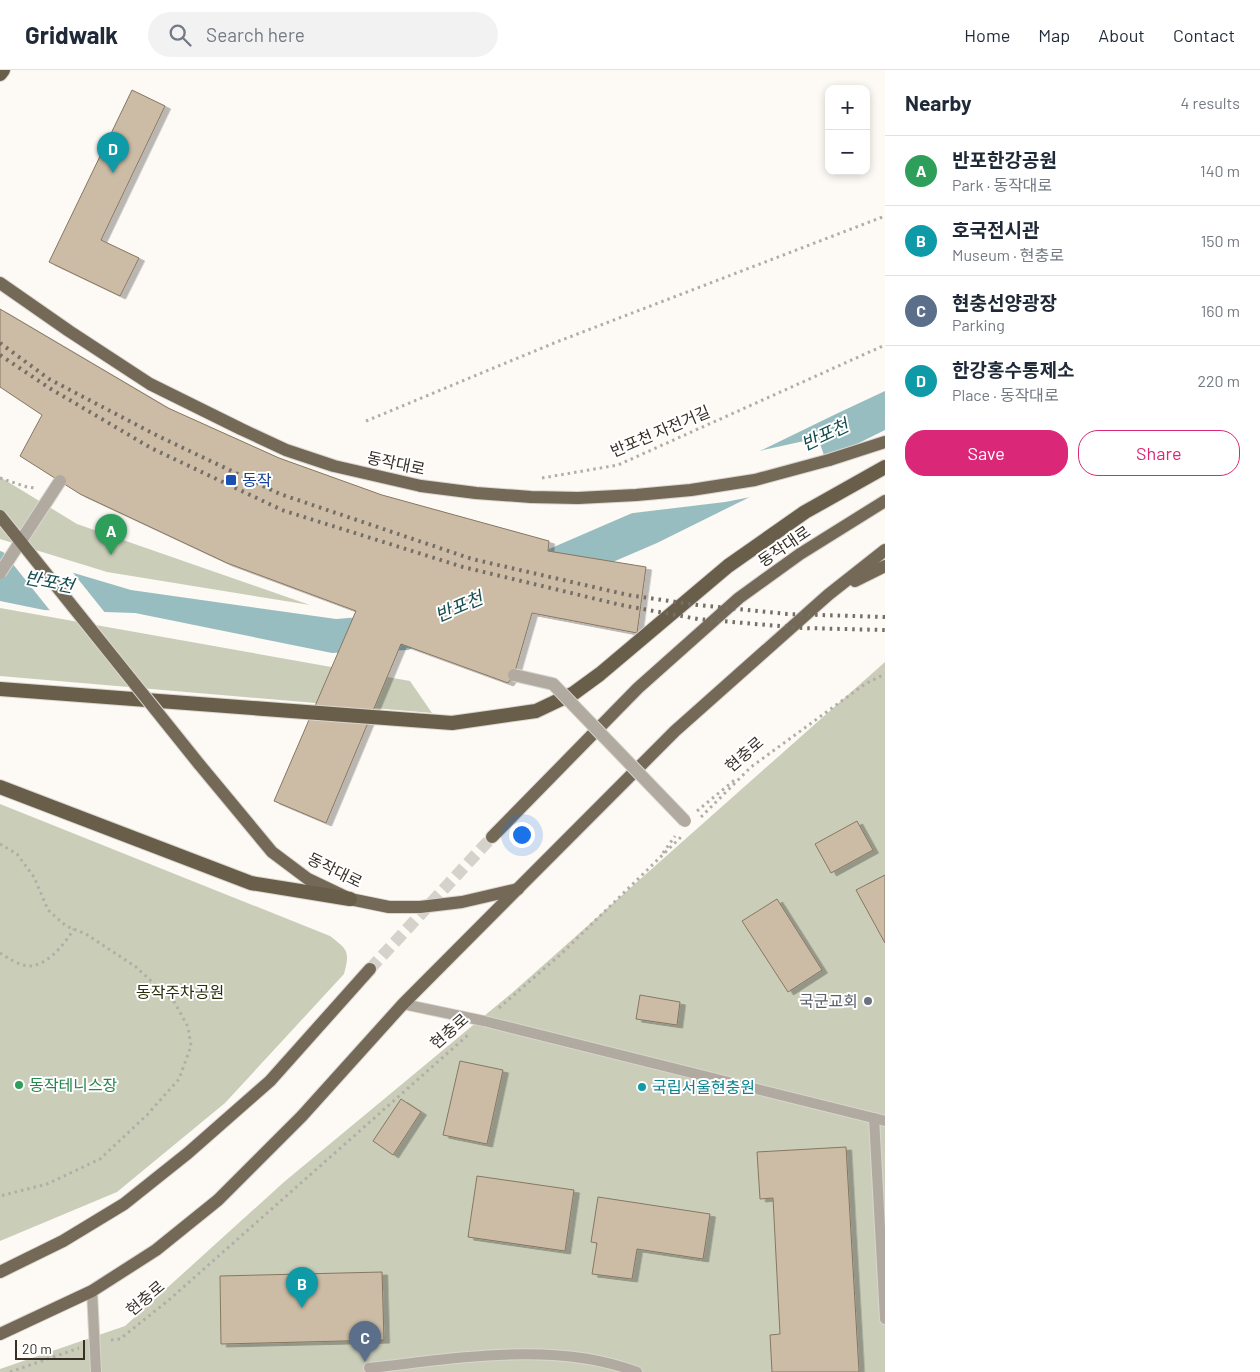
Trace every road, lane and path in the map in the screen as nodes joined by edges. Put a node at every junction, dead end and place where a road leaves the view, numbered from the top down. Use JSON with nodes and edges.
{"nodes":[{"id":1,"x":4,"y":70,"type":"edge"},
{"id":2,"x":0,"y":74,"type":"edge"},
{"id":3,"x":885,"y":216,"type":"edge"},
{"id":4,"x":0,"y":283,"type":"edge"},
{"id":5,"x":885,"y":346,"type":"edge"},
{"id":6,"x":366,"y":421,"type":"dead end"},
{"id":7,"x":885,"y":442,"type":"edge"},
{"id":8,"x":885,"y":467,"type":"edge"},
{"id":9,"x":540,"y":478,"type":"dead end"},
{"id":10,"x":60,"y":481,"type":"dead end"},
{"id":11,"x":885,"y":501,"type":"edge"},
{"id":12,"x":0,"y":516,"type":"edge"},
{"id":13,"x":885,"y":550,"type":"edge"},
{"id":14,"x":885,"y":566,"type":"edge"},
{"id":15,"x":0,"y":573,"type":"edge"},
{"id":16,"x":828,"y":595,"type":"junction"},
{"id":17,"x":885,"y":674,"type":"edge"},
{"id":18,"x":514,"y":675,"type":"dead end"},
{"id":19,"x":0,"y":689,"type":"edge"},
{"id":20,"x":0,"y":787,"type":"edge"},
{"id":21,"x":689,"y":825,"type":"junction"},
{"id":22,"x":492,"y":837,"type":"tunnel mouth"},
{"id":23,"x":0,"y":844,"type":"edge"},
{"id":24,"x":518,"y":889,"type":"junction"},
{"id":25,"x":350,"y":899,"type":"junction"},
{"id":26,"x":74,"y":929,"type":"junction"},
{"id":27,"x":0,"y":953,"type":"edge"},
{"id":28,"x":370,"y":969,"type":"tunnel mouth"},
{"id":29,"x":403,"y":1004,"type":"junction"},
{"id":30,"x":484,"y":1021,"type":"junction"},
{"id":31,"x":874,"y":1118,"type":"junction"},
{"id":32,"x":885,"y":1121,"type":"edge"},
{"id":33,"x":0,"y":1196,"type":"edge"},
{"id":34,"x":0,"y":1272,"type":"edge"},
{"id":35,"x":92,"y":1291,"type":"junction"},
{"id":36,"x":885,"y":1319,"type":"edge"},
{"id":37,"x":0,"y":1334,"type":"edge"},
{"id":38,"x":94,"y":1343,"type":"junction"},
{"id":39,"x":368,"y":1368,"type":"dead end"},
{"id":40,"x":10,"y":1372,"type":"edge"},
{"id":41,"x":96,"y":1372,"type":"edge"},
{"id":42,"x":637,"y":1372,"type":"edge"}],
"edges":[{"from":1,"to":2,"type":"highway"},
{"from":3,"to":6,"type":"path"},
{"from":4,"to":7,"type":"main road","name":"동작대로","bridge":true},
{"from":5,"to":9,"type":"path","name":"반포천 자전거길"},
{"from":8,"to":19,"type":"highway"},
{"from":10,"to":15,"type":"street","bridge":true},
{"from":11,"to":22,"type":"main road","name":"동작대로"},
{"from":12,"to":25,"type":"main road","name":"동작대로","bridge":true},
{"from":13,"to":16,"type":"main road"},
{"from":14,"to":16,"type":"main road"},
{"from":16,"to":24,"type":"main road","name":"현충로"},
{"from":17,"to":21,"type":"path","name":"현충로"},
{"from":18,"to":21,"type":"street","bridge":true},
{"from":20,"to":25,"type":"highway"},
{"from":21,"to":30,"type":"path","name":"현충로"},
{"from":23,"to":26,"type":"path"},
{"from":24,"to":25,"type":"main road","name":"동작대로"},
{"from":24,"to":29,"type":"main road","name":"현충로"},
{"from":26,"to":27,"type":"path"},
{"from":26,"to":33,"type":"path"},
{"from":28,"to":34,"type":"main road"},
{"from":29,"to":30,"type":"lane"},
{"from":29,"to":35,"type":"main road","name":"현충로"},
{"from":30,"to":31,"type":"lane"},
{"from":30,"to":38,"type":"path","name":"현충로"},
{"from":31,"to":32,"type":"lane"},
{"from":31,"to":36,"type":"lane"},
{"from":35,"to":37,"type":"main road","name":"현충로"},
{"from":35,"to":38,"type":"lane"},
{"from":38,"to":40,"type":"path","name":"현충로"},
{"from":38,"to":41,"type":"lane"},
{"from":39,"to":42,"type":"lane"}]}
